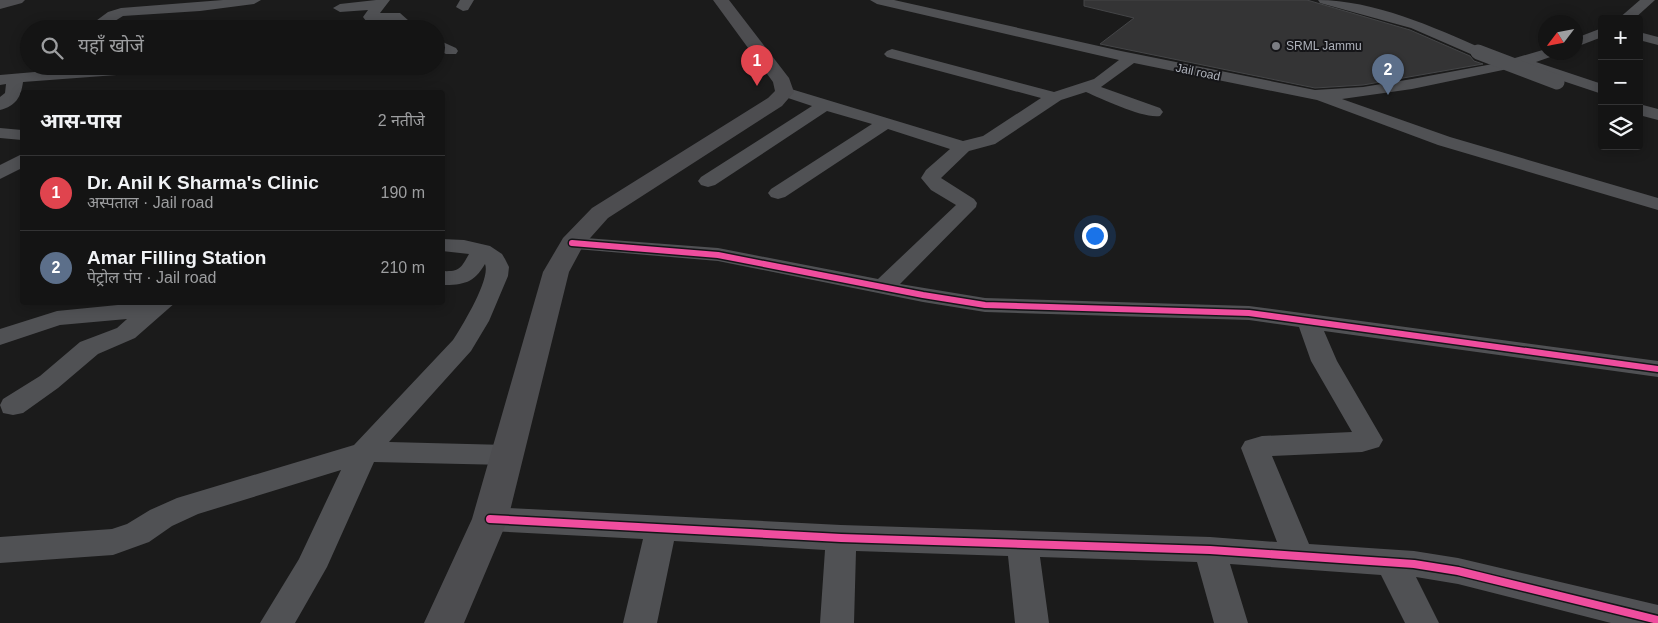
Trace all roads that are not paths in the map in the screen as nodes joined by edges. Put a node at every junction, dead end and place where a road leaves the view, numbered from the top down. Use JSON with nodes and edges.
{"nodes":[{"id":1,"x":18,"y":0,"type":"edge"},
{"id":2,"x":254,"y":0,"type":"edge"},
{"id":3,"x":721,"y":0,"type":"edge"},
{"id":4,"x":877,"y":0,"type":"edge"},
{"id":5,"x":1325,"y":0,"type":"edge"},
{"id":6,"x":1648,"y":0,"type":"edge"},
{"id":7,"x":381,"y":3,"type":"edge"},
{"id":8,"x":0,"y":4,"type":"edge"},
{"id":9,"x":340,"y":8,"type":"dead end"},
{"id":10,"x":1630,"y":15,"type":"edge"},
{"id":11,"x":106,"y":20,"type":"edge"},
{"id":12,"x":400,"y":20,"type":"edge"},
{"id":13,"x":1598,"y":34,"type":"edge"},
{"id":14,"x":1643,"y":37,"type":"edge"},
{"id":15,"x":1583,"y":40,"type":"edge"},
{"id":16,"x":1658,"y":41,"type":"edge"},
{"id":17,"x":445,"y":48,"type":"edge"},
{"id":18,"x":451,"y":51,"type":"dead end"},
{"id":19,"x":892,"y":54,"type":"dead end"},
{"id":20,"x":1538,"y":57,"type":"edge"},
{"id":21,"x":1131,"y":58,"type":"junction"},
{"id":22,"x":1522,"y":63,"type":"junction"},
{"id":23,"x":54,"y":75,"type":"edge"},
{"id":24,"x":12,"y":78,"type":"edge"},
{"id":25,"x":1088,"y":87,"type":"junction"},
{"id":26,"x":1598,"y":88,"type":"edge"},
{"id":27,"x":786,"y":92,"type":"junction"},
{"id":28,"x":1315,"y":95,"type":"junction"},
{"id":29,"x":1598,"y":96,"type":"edge"},
{"id":30,"x":1055,"y":97,"type":"junction"},
{"id":31,"x":1643,"y":102,"type":"edge"},
{"id":32,"x":826,"y":104,"type":"junction"},
{"id":33,"x":0,"y":105,"type":"edge"},
{"id":34,"x":1658,"y":107,"type":"edge"},
{"id":35,"x":1643,"y":110,"type":"edge"},
{"id":36,"x":1154,"y":112,"type":"dead end"},
{"id":37,"x":1658,"y":115,"type":"edge"},
{"id":38,"x":886,"y":123,"type":"junction"},
{"id":39,"x":0,"y":133,"type":"edge"},
{"id":40,"x":20,"y":134,"type":"edge"},
{"id":41,"x":963,"y":147,"type":"junction"},
{"id":42,"x":20,"y":161,"type":"edge"},
{"id":43,"x":0,"y":173,"type":"edge"},
{"id":44,"x":708,"y":181,"type":"dead end"},
{"id":45,"x":778,"y":193,"type":"dead end"},
{"id":46,"x":1639,"y":198,"type":"junction"},
{"id":47,"x":1658,"y":204,"type":"edge"},
{"id":48,"x":1658,"y":214,"type":"edge"},
{"id":49,"x":572,"y":244,"type":"junction"},
{"id":50,"x":445,"y":245,"type":"edge"},
{"id":51,"x":482,"y":251,"type":"junction"},
{"id":52,"x":445,"y":278,"type":"edge"},
{"id":53,"x":883,"y":287,"type":"junction"},
{"id":54,"x":158,"y":306,"type":"edge"},
{"id":55,"x":1308,"y":320,"type":"junction"},
{"id":56,"x":0,"y":337,"type":"edge"},
{"id":57,"x":1658,"y":368,"type":"edge"},
{"id":58,"x":13,"y":406,"type":"dead end"},
{"id":59,"x":364,"y":452,"type":"junction"},
{"id":60,"x":507,"y":455,"type":"junction"},
{"id":61,"x":490,"y":519,"type":"junction"},
{"id":62,"x":661,"y":528,"type":"junction"},
{"id":63,"x":841,"y":538,"type":"junction"},
{"id":64,"x":1022,"y":544,"type":"junction"},
{"id":65,"x":0,"y":550,"type":"edge"},
{"id":66,"x":1210,"y":550,"type":"junction"},
{"id":67,"x":1298,"y":556,"type":"junction"},
{"id":68,"x":1391,"y":562,"type":"junction"},
{"id":69,"x":1658,"y":620,"type":"edge"},
{"id":70,"x":277,"y":623,"type":"edge"},
{"id":71,"x":444,"y":623,"type":"edge"},
{"id":72,"x":640,"y":623,"type":"edge"},
{"id":73,"x":837,"y":623,"type":"edge"},
{"id":74,"x":1032,"y":623,"type":"edge"},
{"id":75,"x":1231,"y":623,"type":"edge"},
{"id":76,"x":1422,"y":623,"type":"edge"}],
"edges":[{"from":1,"to":8,"type":"main road"},
{"from":2,"to":11,"type":"street"},
{"from":3,"to":27,"type":"main road"},
{"from":4,"to":21,"type":"street","name":"Jail road"},
{"from":5,"to":29,"type":"street","bridge":true},
{"from":6,"to":10,"type":"street"},
{"from":7,"to":9,"type":"street"},
{"from":7,"to":12,"type":"street"},
{"from":13,"to":15,"type":"street"},
{"from":14,"to":16,"type":"street"},
{"from":17,"to":18,"type":"street"},
{"from":19,"to":30,"type":"street"},
{"from":20,"to":22,"type":"street","name":"Jail road"},
{"from":21,"to":25,"type":"street"},
{"from":21,"to":28,"type":"street","name":"Jail road"},
{"from":22,"to":26,"type":"street"},
{"from":22,"to":28,"type":"street","name":"Jail road"},
{"from":23,"to":24,"type":"street"},
{"from":24,"to":33,"type":"street"},
{"from":25,"to":30,"type":"street"},
{"from":25,"to":36,"type":"street"},
{"from":27,"to":32,"type":"street"},
{"from":27,"to":49,"type":"main road"},
{"from":28,"to":46,"type":"street"},
{"from":30,"to":41,"type":"street"},
{"from":31,"to":34,"type":"street"},
{"from":32,"to":38,"type":"street"},
{"from":32,"to":44,"type":"street"},
{"from":35,"to":37,"type":"street"},
{"from":38,"to":41,"type":"street"},
{"from":38,"to":45,"type":"street"},
{"from":39,"to":40,"type":"street"},
{"from":41,"to":53,"type":"street"},
{"from":42,"to":43,"type":"street"},
{"from":46,"to":47,"type":"street"},
{"from":46,"to":48,"type":"street"},
{"from":49,"to":53,"type":"street"},
{"from":49,"to":60,"type":"main road"},
{"from":50,"to":51,"type":"street"},
{"from":51,"to":52,"type":"street"},
{"from":51,"to":59,"type":"street"},
{"from":53,"to":55,"type":"street"},
{"from":54,"to":56,"type":"street"},
{"from":54,"to":58,"type":"street"},
{"from":55,"to":57,"type":"street"},
{"from":55,"to":67,"type":"street"},
{"from":59,"to":60,"type":"street"},
{"from":59,"to":65,"type":"street"},
{"from":59,"to":70,"type":"street"},
{"from":60,"to":61,"type":"main road"},
{"from":61,"to":62,"type":"street"},
{"from":61,"to":71,"type":"main road"},
{"from":62,"to":63,"type":"street"},
{"from":62,"to":72,"type":"street"},
{"from":63,"to":64,"type":"street"},
{"from":63,"to":73,"type":"street"},
{"from":64,"to":66,"type":"street"},
{"from":64,"to":74,"type":"street"},
{"from":66,"to":67,"type":"street"},
{"from":66,"to":75,"type":"street"},
{"from":67,"to":68,"type":"street"},
{"from":68,"to":69,"type":"street"},
{"from":68,"to":76,"type":"street"}]}
